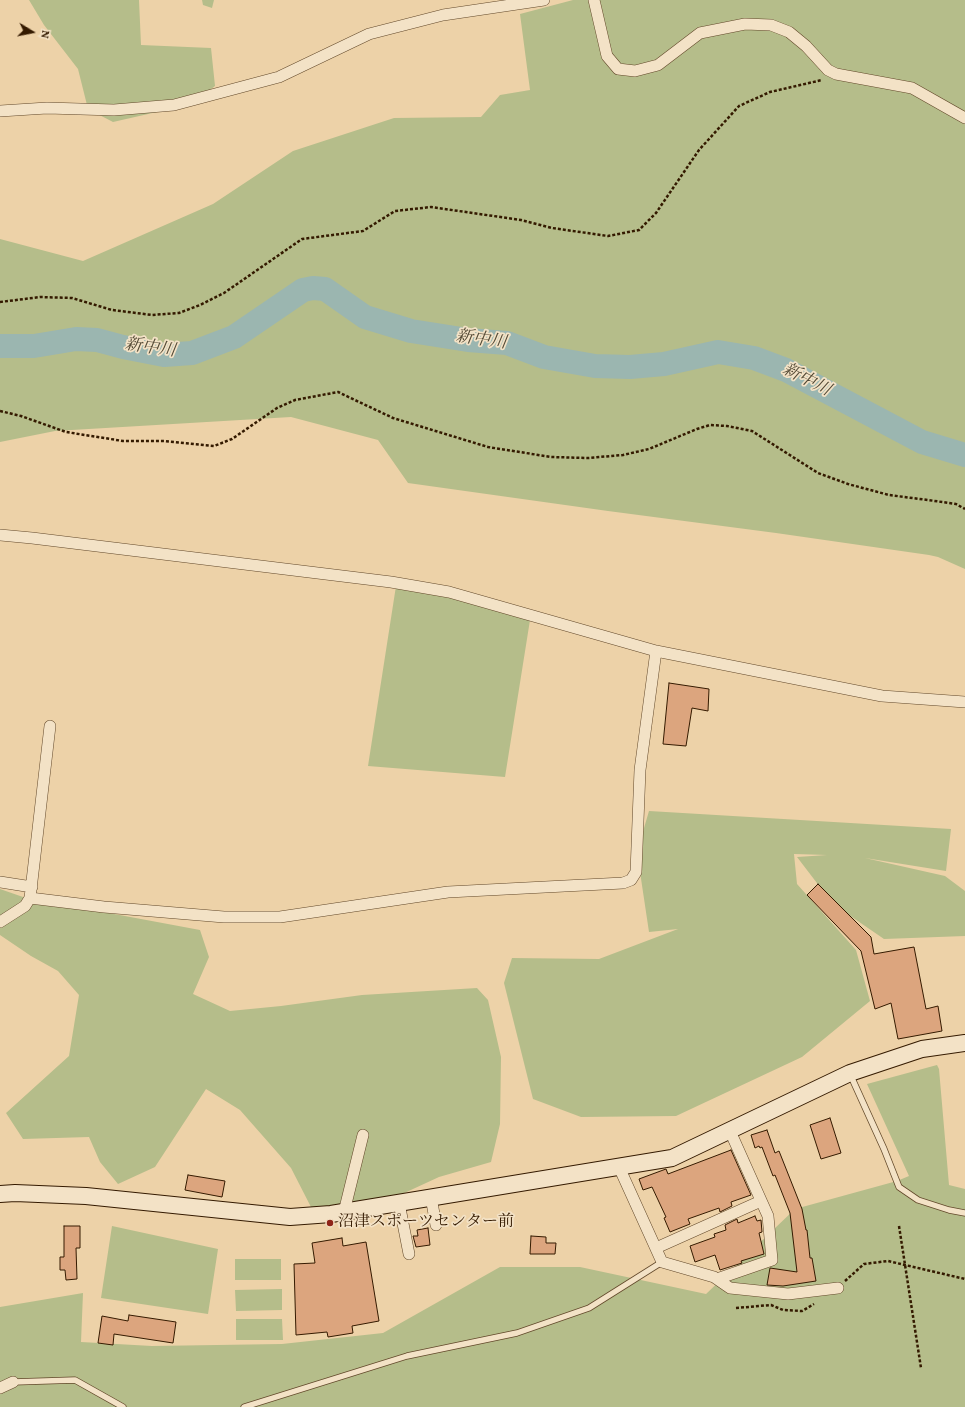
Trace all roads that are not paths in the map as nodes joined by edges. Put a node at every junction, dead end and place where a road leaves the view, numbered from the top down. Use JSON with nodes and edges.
{"nodes":[{"id":1,"x":544,"y":0,"type":"edge"},
{"id":2,"x":594,"y":0,"type":"edge"},
{"id":3,"x":0,"y":111,"type":"edge"},
{"id":4,"x":965,"y":118,"type":"edge"},
{"id":5,"x":0,"y":535,"type":"edge"},
{"id":6,"x":656,"y":651,"type":"junction"},
{"id":7,"x":965,"y":702,"type":"edge"},
{"id":8,"x":50,"y":726,"type":"dead end"},
{"id":9,"x":0,"y":882,"type":"edge"},
{"id":10,"x":31,"y":893,"type":"junction"},
{"id":11,"x":0,"y":922,"type":"edge"},
{"id":12,"x":965,"y":1043,"type":"edge"},
{"id":13,"x":850,"y":1074,"type":"junction"},
{"id":14,"x":730,"y":1131,"type":"junction"},
{"id":15,"x":363,"y":1135,"type":"dead end"},
{"id":16,"x":619,"y":1167,"type":"junction"},
{"id":17,"x":0,"y":1194,"type":"edge"},
{"id":18,"x":431,"y":1197,"type":"junction"},
{"id":19,"x":761,"y":1201,"type":"junction"},
{"id":20,"x":399,"y":1203,"type":"junction"},
{"id":21,"x":344,"y":1212,"type":"junction"},
{"id":22,"x":965,"y":1213,"type":"edge"},
{"id":23,"x":436,"y":1225,"type":"dead end"},
{"id":24,"x":656,"y":1248,"type":"junction"},
{"id":25,"x":409,"y":1254,"type":"dead end"},
{"id":26,"x":662,"y":1262,"type":"junction"},
{"id":27,"x":717,"y":1279,"type":"junction"},
{"id":28,"x":838,"y":1288,"type":"dead end"},
{"id":29,"x":13,"y":1382,"type":"joint"},
{"id":30,"x":0,"y":1388,"type":"edge"},
{"id":31,"x":124,"y":1407,"type":"edge"},
{"id":32,"x":244,"y":1407,"type":"edge"}],
"edges":[{"from":1,"to":3,"type":"street"},
{"from":2,"to":4,"type":"street"},
{"from":5,"to":6,"type":"street"},
{"from":6,"to":7,"type":"street"},
{"from":6,"to":10,"type":"street"},
{"from":8,"to":10,"type":"street"},
{"from":9,"to":10,"type":"street"},
{"from":10,"to":11,"type":"street"},
{"from":12,"to":13,"type":"street"},
{"from":13,"to":14,"type":"street"},
{"from":13,"to":22,"type":"lane"},
{"from":14,"to":16,"type":"street"},
{"from":14,"to":19,"type":"street"},
{"from":15,"to":21,"type":"street"},
{"from":16,"to":18,"type":"street"},
{"from":16,"to":24,"type":"street"},
{"from":17,"to":21,"type":"street"},
{"from":18,"to":20,"type":"street"},
{"from":18,"to":23,"type":"street"},
{"from":19,"to":24,"type":"street"},
{"from":19,"to":27,"type":"street"},
{"from":20,"to":21,"type":"street"},
{"from":20,"to":25,"type":"street"},
{"from":24,"to":26,"type":"street"},
{"from":26,"to":27,"type":"street"},
{"from":26,"to":32,"type":"lane"},
{"from":27,"to":28,"type":"street"},
{"from":29,"to":30,"type":"street"},
{"from":29,"to":31,"type":"lane"}]}
